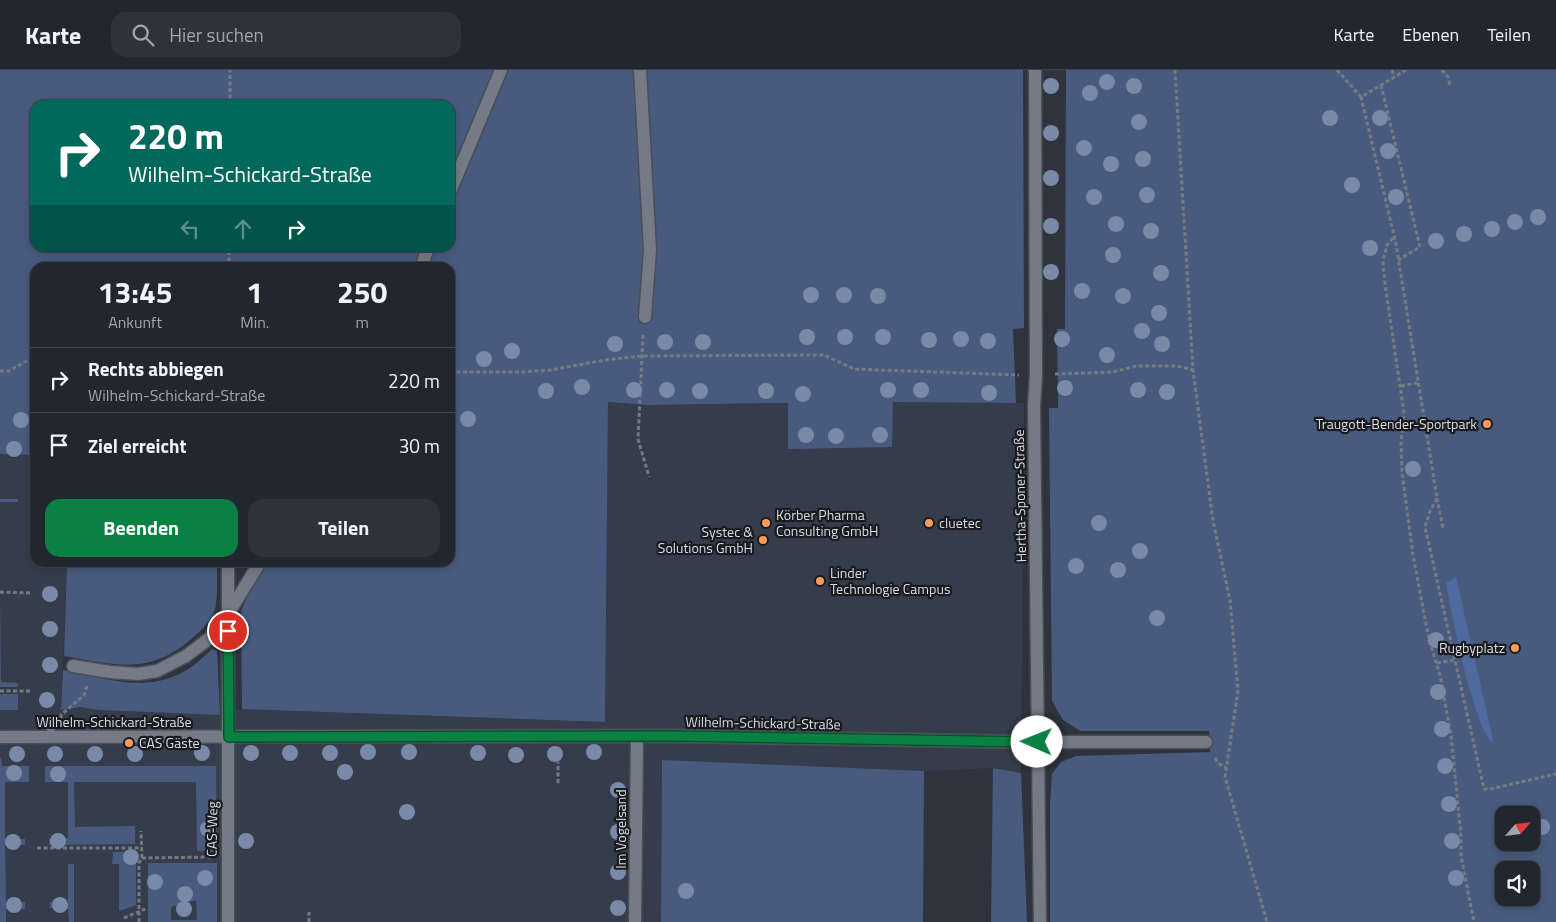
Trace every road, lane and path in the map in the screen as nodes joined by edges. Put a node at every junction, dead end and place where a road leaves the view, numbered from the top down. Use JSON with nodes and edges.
{"nodes":[{"id":1,"x":230,"y":70,"type":"edge"},
{"id":2,"x":501,"y":70,"type":"edge"},
{"id":3,"x":640,"y":70,"type":"edge"},
{"id":4,"x":1035,"y":70,"type":"edge"},
{"id":5,"x":1175,"y":70,"type":"edge"},
{"id":6,"x":1337,"y":70,"type":"edge"},
{"id":7,"x":1392,"y":70,"type":"edge"},
{"id":8,"x":1406,"y":70,"type":"edge"},
{"id":9,"x":1442,"y":70,"type":"edge"},
{"id":10,"x":1394,"y":77,"type":"junction"},
{"id":11,"x":1381,"y":85,"type":"junction"},
{"id":12,"x":1450,"y":86,"type":"dead end"},
{"id":13,"x":1361,"y":97,"type":"junction"},
{"id":14,"x":230,"y":100,"type":"edge"},
{"id":15,"x":455,"y":180,"type":"edge"},
{"id":16,"x":1394,"y":237,"type":"junction"},
{"id":17,"x":1398,"y":260,"type":"junction"},
{"id":18,"x":644,"y":317,"type":"dead end"},
{"id":19,"x":641,"y":356,"type":"junction"},
{"id":20,"x":30,"y":359,"type":"edge"},
{"id":21,"x":1193,"y":370,"type":"junction"},
{"id":22,"x":0,"y":371,"type":"edge"},
{"id":23,"x":455,"y":372,"type":"edge"},
{"id":24,"x":1036,"y":375,"type":"junction"},
{"id":25,"x":1417,"y":383,"type":"junction"},
{"id":26,"x":1401,"y":386,"type":"junction"},
{"id":27,"x":649,"y":477,"type":"dead end"},
{"id":28,"x":1437,"y":498,"type":"junction"},
{"id":29,"x":1444,"y":529,"type":"dead end"},
{"id":30,"x":228,"y":567,"type":"edge"},
{"id":31,"x":257,"y":567,"type":"edge"},
{"id":32,"x":0,"y":592,"type":"edge"},
{"id":33,"x":30,"y":592,"type":"dead end"},
{"id":34,"x":228,"y":614,"type":"junction"},
{"id":35,"x":1454,"y":660,"type":"junction"},
{"id":36,"x":1437,"y":663,"type":"junction"},
{"id":37,"x":73,"y":666,"type":"dead end"},
{"id":38,"x":92,"y":670,"type":"junction"},
{"id":39,"x":0,"y":691,"type":"edge"},
{"id":40,"x":30,"y":691,"type":"dead end"},
{"id":41,"x":60,"y":736,"type":"junction"},
{"id":42,"x":0,"y":737,"type":"edge"},
{"id":43,"x":229,"y":737,"type":"junction"},
{"id":44,"x":637,"y":737,"type":"junction"},
{"id":45,"x":1037,"y":742,"type":"junction"},
{"id":46,"x":1206,"y":742,"type":"dead end"},
{"id":47,"x":558,"y":762,"type":"dead end"},
{"id":48,"x":1556,"y":774,"type":"edge"},
{"id":49,"x":558,"y":783,"type":"dead end"},
{"id":50,"x":141,"y":831,"type":"dead end"},
{"id":51,"x":37,"y":848,"type":"dead end"},
{"id":52,"x":142,"y":848,"type":"junction"},
{"id":53,"x":227,"y":857,"type":"junction"},
{"id":54,"x":142,"y":858,"type":"junction"},
{"id":55,"x":145,"y":909,"type":"dead end"},
{"id":56,"x":139,"y":912,"type":"junction"},
{"id":57,"x":309,"y":912,"type":"dead end"},
{"id":58,"x":124,"y":918,"type":"dead end"},
{"id":59,"x":139,"y":922,"type":"edge"},
{"id":60,"x":228,"y":922,"type":"edge"},
{"id":61,"x":309,"y":922,"type":"edge"},
{"id":62,"x":635,"y":922,"type":"edge"},
{"id":63,"x":1040,"y":922,"type":"edge"},
{"id":64,"x":1268,"y":922,"type":"edge"},
{"id":65,"x":1474,"y":922,"type":"edge"}],
"edges":[{"from":1,"to":14,"type":"path"},
{"from":2,"to":15,"type":"street"},
{"from":3,"to":18,"type":"street"},
{"from":4,"to":24,"type":"street","name":"Hertha-Sponer-Straße"},
{"from":5,"to":21,"type":"path"},
{"from":6,"to":13,"type":"path"},
{"from":7,"to":10,"type":"path"},
{"from":8,"to":10,"type":"path"},
{"from":9,"to":12,"type":"path"},
{"from":10,"to":11,"type":"path"},
{"from":11,"to":13,"type":"path"},
{"from":11,"to":17,"type":"path"},
{"from":13,"to":16,"type":"path"},
{"from":16,"to":17,"type":"path"},
{"from":16,"to":26,"type":"path"},
{"from":17,"to":25,"type":"path"},
{"from":19,"to":23,"type":"path"},
{"from":19,"to":24,"type":"path"},
{"from":19,"to":27,"type":"path"},
{"from":20,"to":22,"type":"path"},
{"from":21,"to":24,"type":"path"},
{"from":21,"to":64,"type":"path"},
{"from":24,"to":45,"type":"street","name":"Hertha-Sponer-Straße"},
{"from":25,"to":26,"type":"path"},
{"from":25,"to":28,"type":"path"},
{"from":26,"to":36,"type":"path"},
{"from":28,"to":29,"type":"path"},
{"from":28,"to":35,"type":"path"},
{"from":30,"to":34,"type":"street"},
{"from":31,"to":34,"type":"street"},
{"from":32,"to":33,"type":"path"},
{"from":34,"to":38,"type":"street"},
{"from":34,"to":43,"type":"street"},
{"from":35,"to":36,"type":"path"},
{"from":35,"to":48,"type":"path"},
{"from":36,"to":65,"type":"path"},
{"from":37,"to":38,"type":"street"},
{"from":38,"to":41,"type":"path"},
{"from":39,"to":40,"type":"path"},
{"from":41,"to":42,"type":"street","name":"Wilhelm-Schickard-Straße"},
{"from":41,"to":43,"type":"street","name":"Wilhelm-Schickard-Straße"},
{"from":43,"to":44,"type":"street","name":"Wilhelm-Schickard-Straße"},
{"from":43,"to":53,"type":"street","name":"CAS-Weg"},
{"from":44,"to":45,"type":"street","name":"Wilhelm-Schickard-Straße"},
{"from":44,"to":62,"type":"street","name":"Im Vogelsand"},
{"from":45,"to":46,"type":"street","name":"Wilhelm-Schickard-Straße"},
{"from":45,"to":63,"type":"street","name":"Hertha-Sponer-Straße"},
{"from":47,"to":49,"type":"path"},
{"from":50,"to":52,"type":"path"},
{"from":51,"to":52,"type":"path"},
{"from":52,"to":54,"type":"path"},
{"from":53,"to":54,"type":"path"},
{"from":53,"to":60,"type":"street","name":"CAS-Weg"},
{"from":54,"to":56,"type":"path"},
{"from":55,"to":56,"type":"path"},
{"from":56,"to":58,"type":"path"},
{"from":56,"to":59,"type":"path"},
{"from":57,"to":61,"type":"path"}]}
